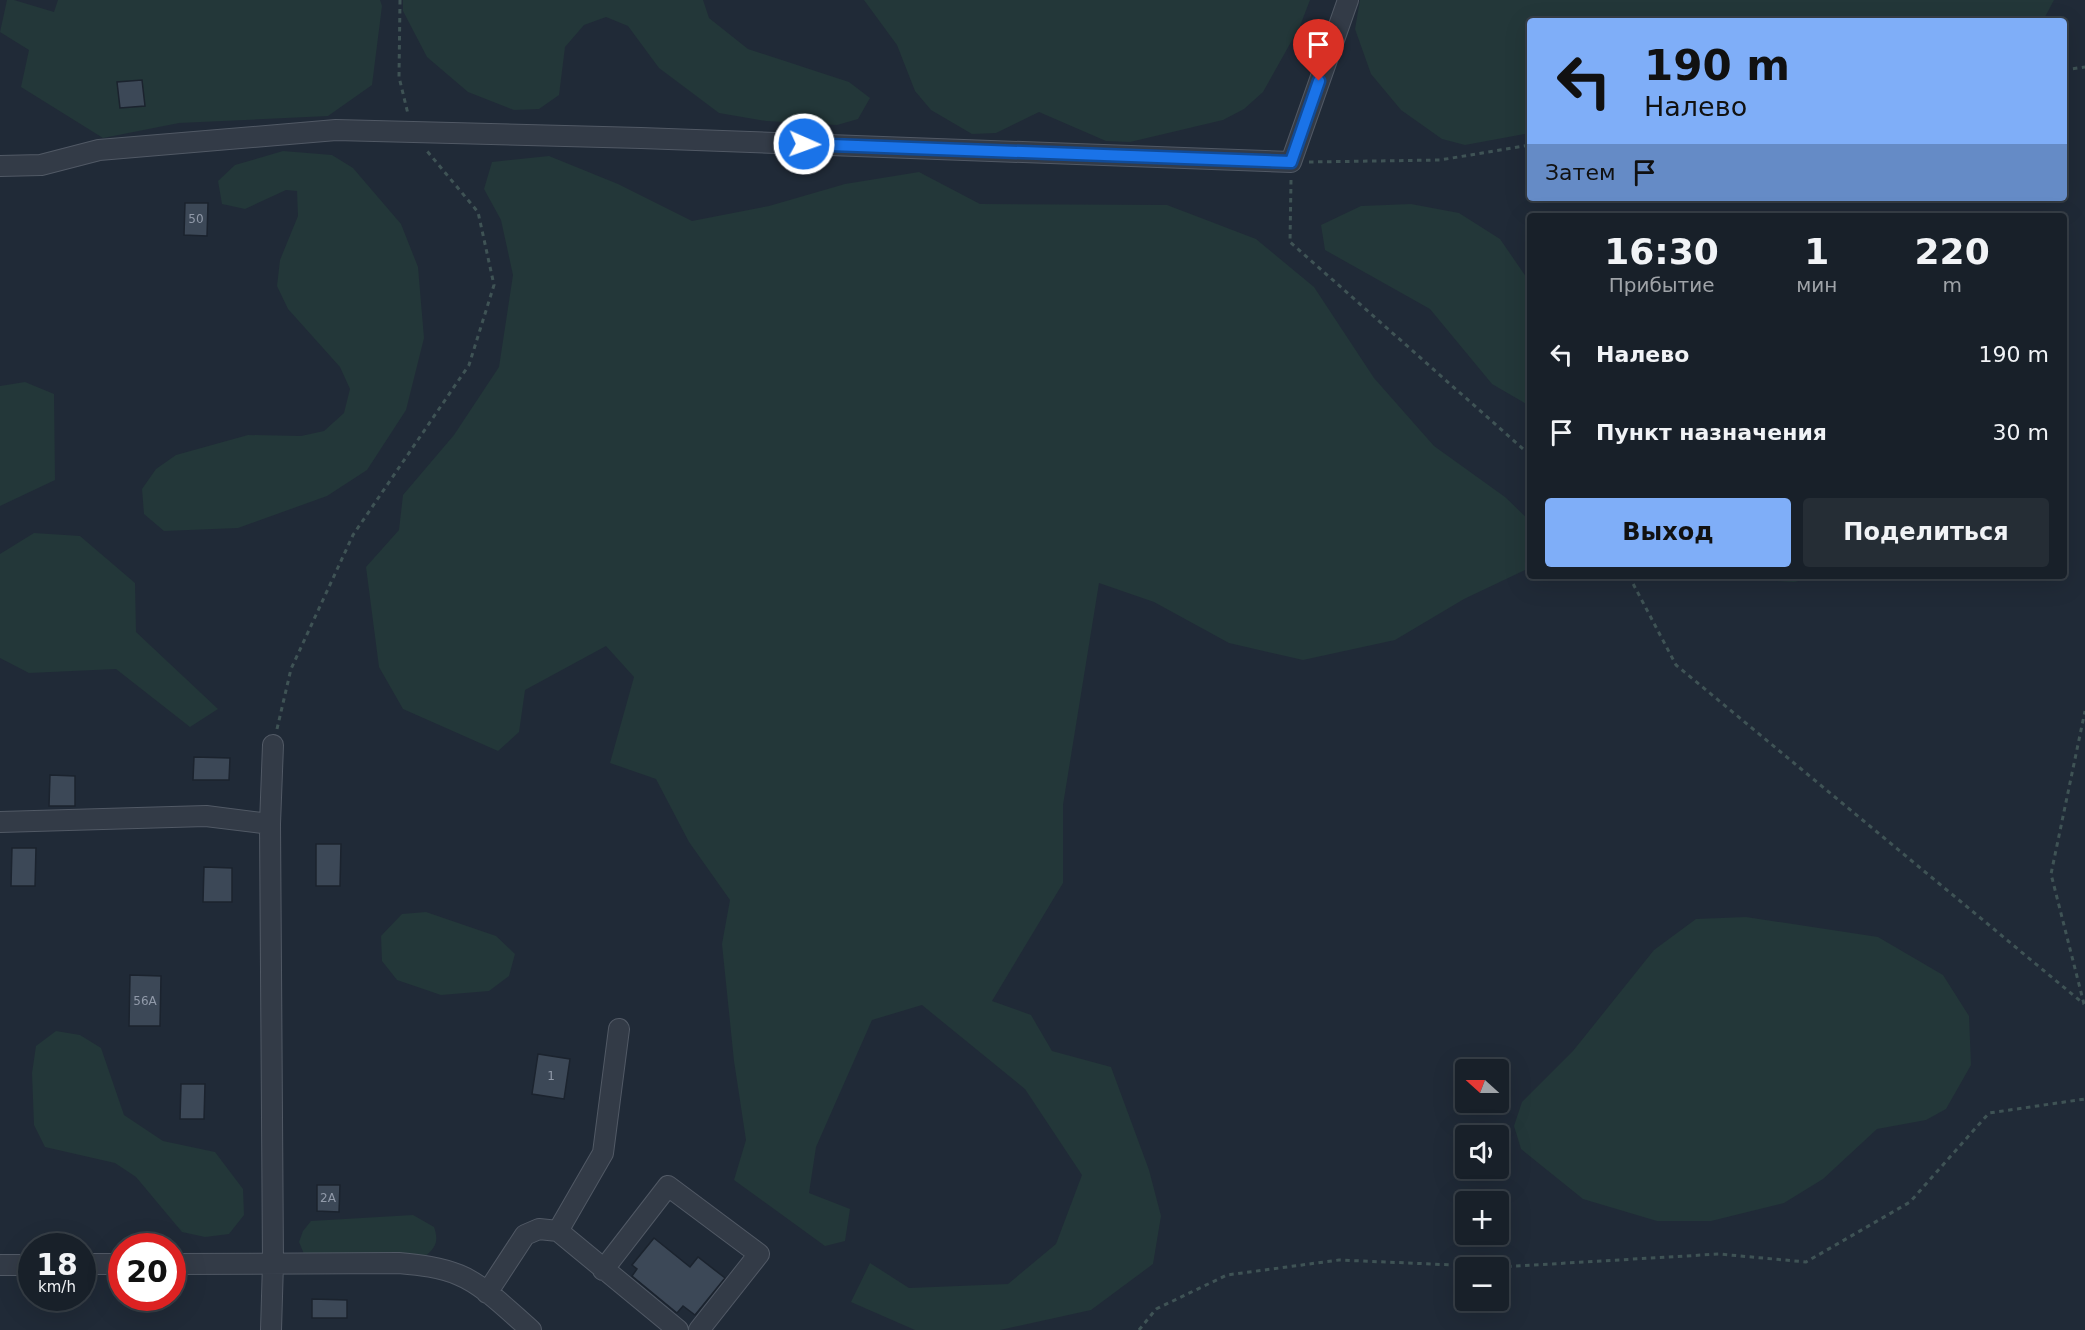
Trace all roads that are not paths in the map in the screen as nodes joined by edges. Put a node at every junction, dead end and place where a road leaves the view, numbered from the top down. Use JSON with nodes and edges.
{"nodes":[{"id":1,"x":1348,"y":0,"type":"edge"},
{"id":2,"x":0,"y":166,"type":"edge"},
{"id":3,"x":273,"y":745,"type":"road end"},
{"id":4,"x":0,"y":822,"type":"edge"},
{"id":5,"x":270,"y":824,"type":"junction"},
{"id":6,"x":620,"y":1029,"type":"dead end"},
{"id":7,"x":558,"y":1231,"type":"junction"},
{"id":8,"x":273,"y":1263,"type":"junction"},
{"id":9,"x":186,"y":1264,"type":"edge"},
{"id":10,"x":0,"y":1265,"type":"edge"},
{"id":11,"x":18,"y":1265,"type":"edge"},
{"id":12,"x":603,"y":1270,"type":"junction"},
{"id":13,"x":487,"y":1293,"type":"junction"},
{"id":14,"x":271,"y":1330,"type":"edge"},
{"id":15,"x":531,"y":1330,"type":"edge"},
{"id":16,"x":678,"y":1330,"type":"edge"},
{"id":17,"x":699,"y":1330,"type":"edge"}],
"edges":[{"from":1,"to":2,"type":"street"},
{"from":3,"to":5,"type":"street"},
{"from":4,"to":5,"type":"street"},
{"from":5,"to":8,"type":"street"},
{"from":6,"to":7,"type":"street"},
{"from":7,"to":12,"type":"street"},
{"from":7,"to":13,"type":"street"},
{"from":8,"to":9,"type":"street"},
{"from":8,"to":13,"type":"street"},
{"from":8,"to":14,"type":"street"},
{"from":10,"to":11,"type":"street"},
{"from":12,"to":16,"type":"street"},
{"from":12,"to":17,"type":"street"},
{"from":13,"to":15,"type":"street"}]}
